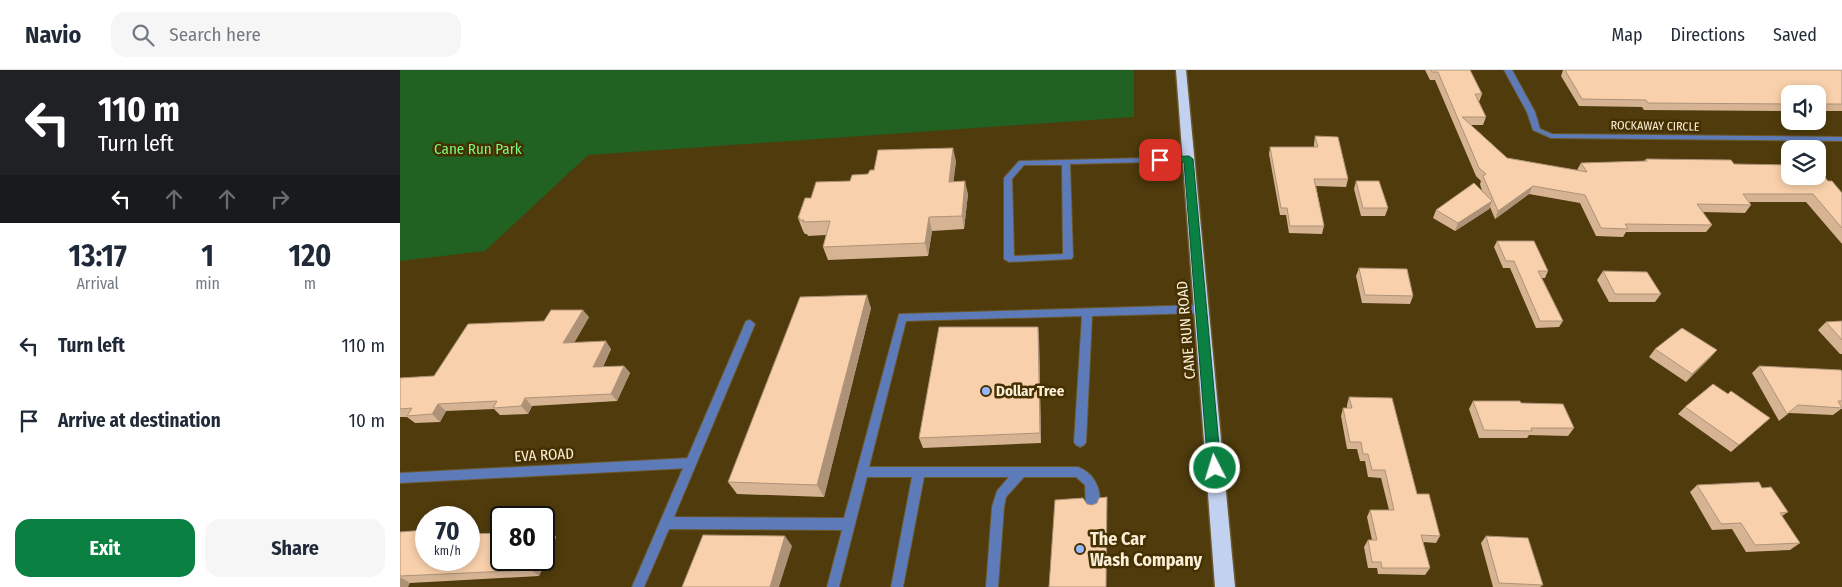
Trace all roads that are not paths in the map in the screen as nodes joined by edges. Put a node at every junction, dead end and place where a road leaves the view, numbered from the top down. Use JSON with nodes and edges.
{"nodes":[{"id":1,"x":1181,"y":70,"type":"edge"},
{"id":2,"x":1508,"y":70,"type":"edge"},
{"id":3,"x":1840,"y":141,"type":"edge"},
{"id":4,"x":1189,"y":159,"type":"junction"},
{"id":5,"x":1066,"y":163,"type":"junction"},
{"id":6,"x":1202,"y":308,"type":"junction"},
{"id":7,"x":1087,"y":312,"type":"junction"},
{"id":8,"x":750,"y":324,"type":"dead end"},
{"id":9,"x":1080,"y":442,"type":"dead end"},
{"id":10,"x":690,"y":463,"type":"junction"},
{"id":11,"x":862,"y":472,"type":"junction"},
{"id":12,"x":919,"y":472,"type":"junction"},
{"id":13,"x":1021,"y":472,"type":"junction"},
{"id":14,"x":400,"y":478,"type":"edge"},
{"id":15,"x":1092,"y":510,"type":"edge"},
{"id":16,"x":665,"y":523,"type":"junction"},
{"id":17,"x":849,"y":524,"type":"junction"},
{"id":18,"x":638,"y":587,"type":"edge"},
{"id":19,"x":833,"y":587,"type":"edge"},
{"id":20,"x":896,"y":587,"type":"edge"},
{"id":21,"x":992,"y":587,"type":"edge"},
{"id":22,"x":1225,"y":587,"type":"edge"}],
"edges":[{"from":1,"to":4,"type":"highway","name":"CANE RUN ROAD"},
{"from":2,"to":3,"type":"street","name":"ROCKAWAY CIRCLE"},
{"from":4,"to":5,"type":"street"},
{"from":4,"to":6,"type":"highway","name":"CANE RUN ROAD"},
{"from":5,"to":5,"type":"street"},
{"from":6,"to":7,"type":"street"},
{"from":6,"to":22,"type":"highway","name":"CANE RUN ROAD"},
{"from":7,"to":9,"type":"street"},
{"from":7,"to":11,"type":"street"},
{"from":8,"to":10,"type":"street"},
{"from":10,"to":14,"type":"street","name":"EVA ROAD"},
{"from":10,"to":16,"type":"street"},
{"from":11,"to":12,"type":"street"},
{"from":11,"to":17,"type":"street"},
{"from":12,"to":13,"type":"street"},
{"from":12,"to":20,"type":"street"},
{"from":13,"to":15,"type":"street"},
{"from":13,"to":21,"type":"street"},
{"from":16,"to":17,"type":"street"},
{"from":16,"to":18,"type":"street"},
{"from":17,"to":19,"type":"street"}]}
